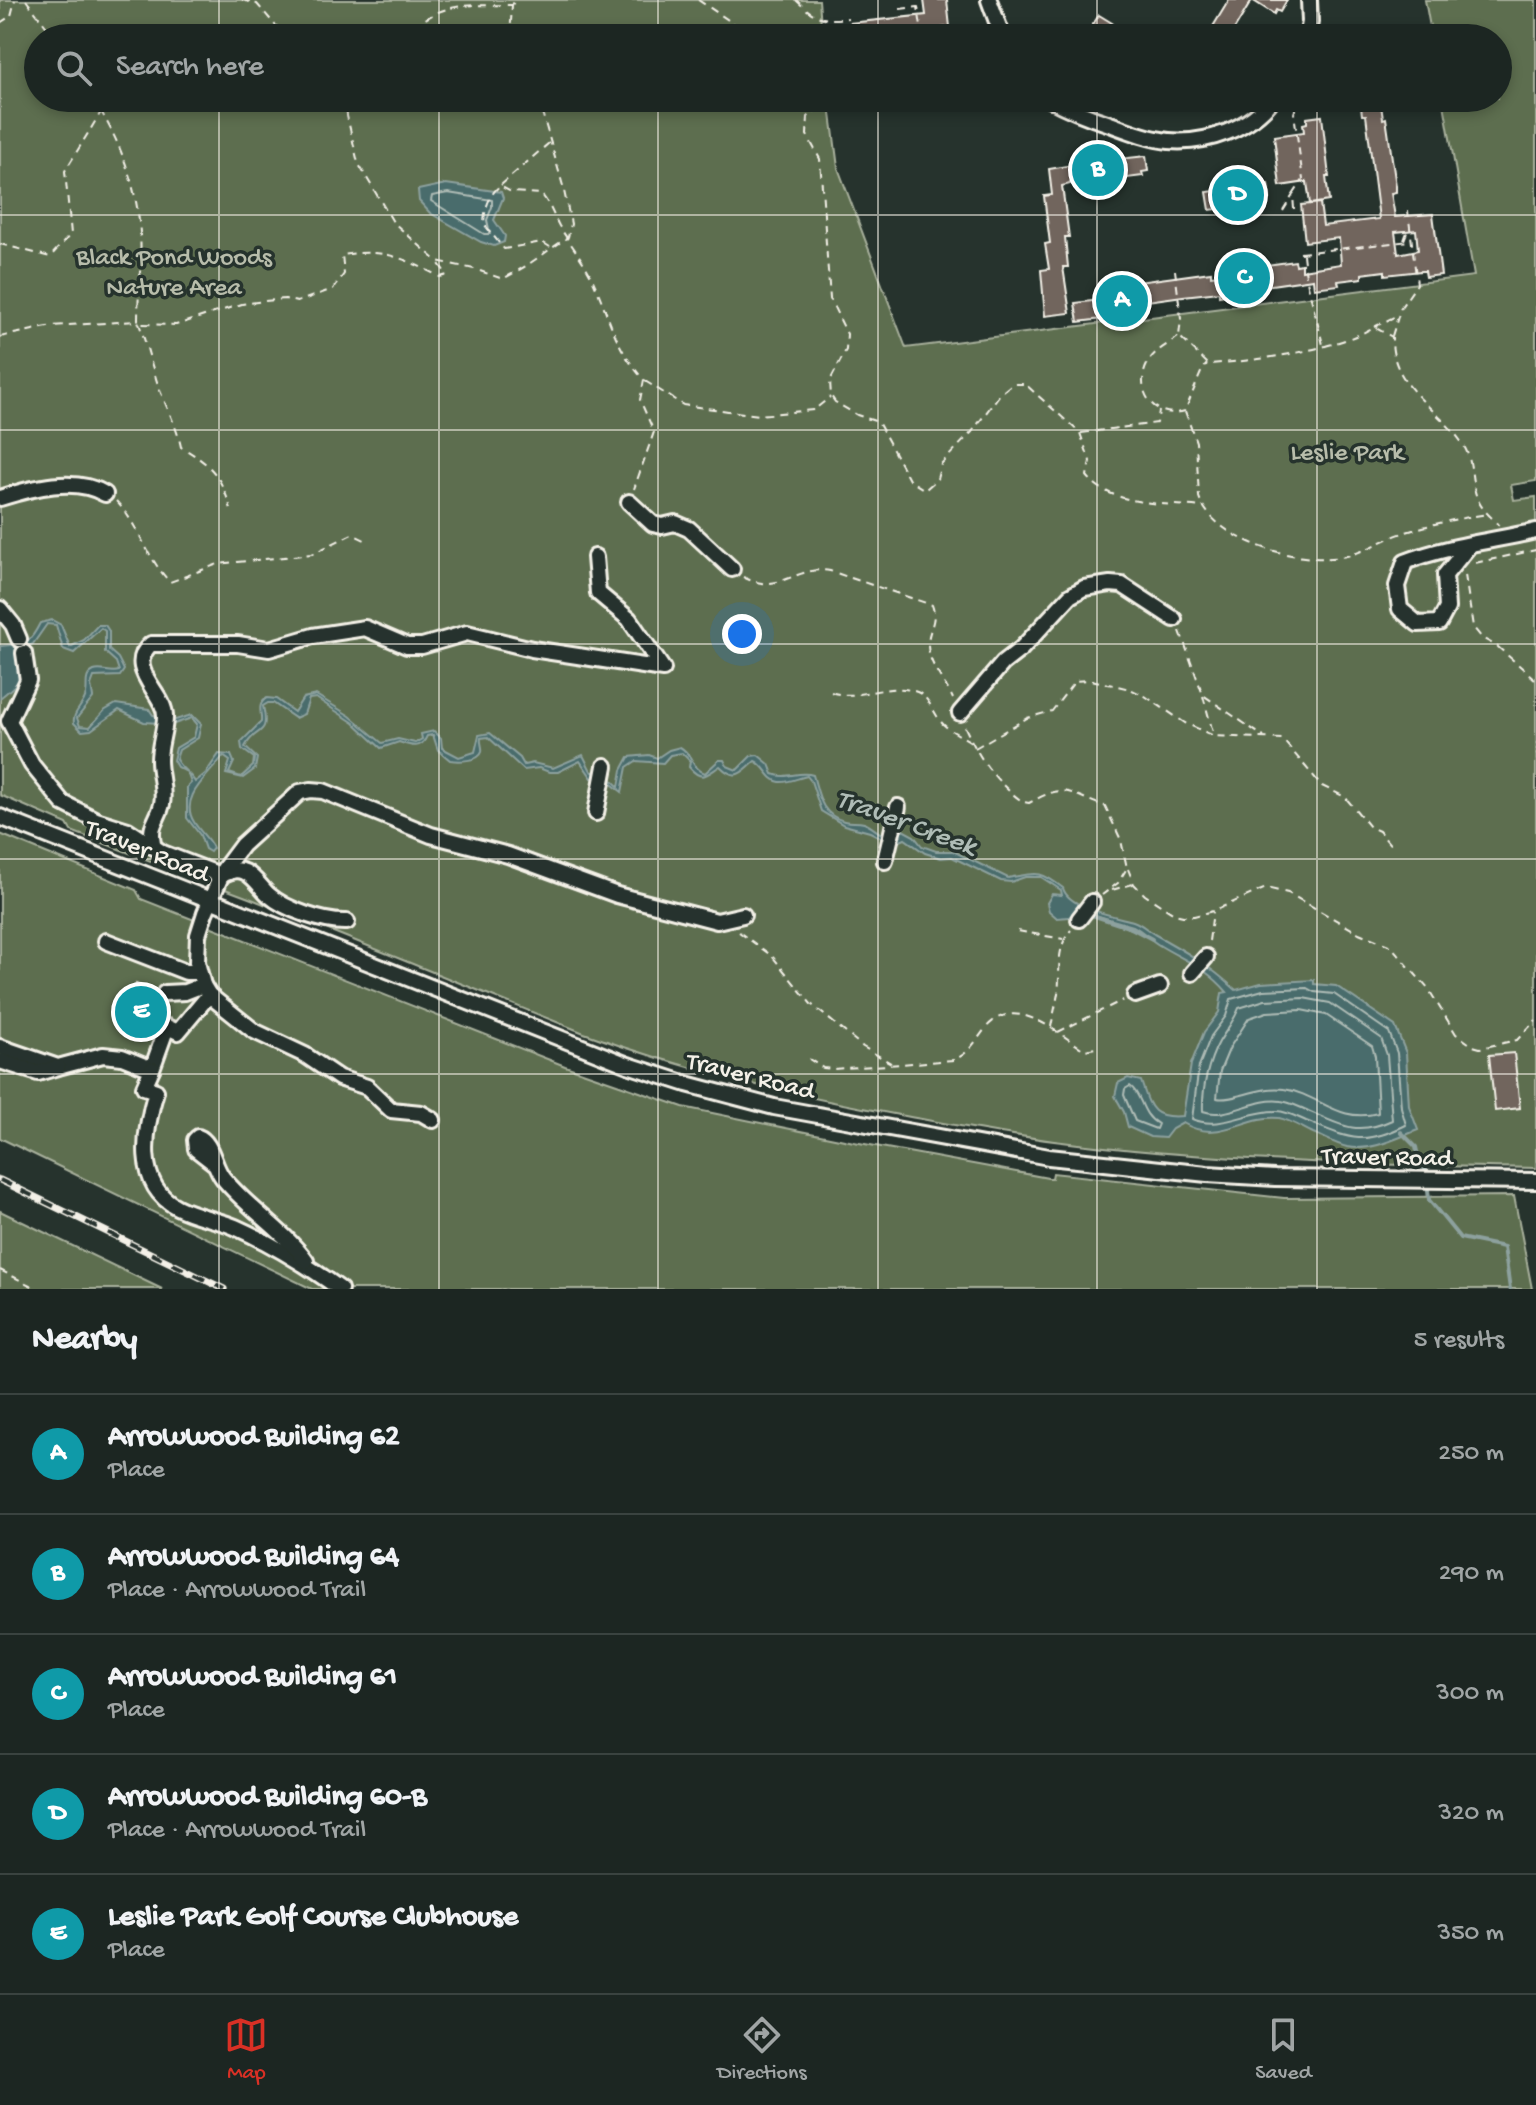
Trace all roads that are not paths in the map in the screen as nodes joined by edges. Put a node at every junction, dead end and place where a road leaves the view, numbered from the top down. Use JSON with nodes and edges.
{"nodes":[{"id":1,"x":989,"y":0,"type":"edge"},
{"id":2,"x":1309,"y":0,"type":"edge"},
{"id":3,"x":998,"y":24,"type":"edge"},
{"id":4,"x":1309,"y":24,"type":"edge"},
{"id":5,"x":1076,"y":112,"type":"edge"},
{"id":6,"x":1260,"y":112,"type":"edge"},
{"id":7,"x":105,"y":494,"type":"road end"},
{"id":8,"x":0,"y":498,"type":"edge"},
{"id":9,"x":629,"y":502,"type":"road end"},
{"id":10,"x":1536,"y":531,"type":"edge"},
{"id":11,"x":1468,"y":547,"type":"junction"},
{"id":12,"x":595,"y":557,"type":"dead end"},
{"id":13,"x":732,"y":569,"type":"dead end"},
{"id":14,"x":0,"y":609,"type":"edge"},
{"id":15,"x":1174,"y":619,"type":"road end"},
{"id":16,"x":960,"y":713,"type":"dead end"},
{"id":17,"x":605,"y":766,"type":"dead end"},
{"id":18,"x":898,"y":807,"type":"dead end"},
{"id":19,"x":596,"y":813,"type":"dead end"},
{"id":20,"x":0,"y":817,"type":"edge"},
{"id":21,"x":151,"y":823,"type":"junction"},
{"id":22,"x":128,"y":830,"type":"junction"},
{"id":23,"x":153,"y":844,"type":"junction"},
{"id":24,"x":885,"y":861,"type":"dead end"},
{"id":25,"x":220,"y":878,"type":"junction"},
{"id":26,"x":211,"y":900,"type":"junction"},
{"id":27,"x":1092,"y":902,"type":"dead end"},
{"id":28,"x":743,"y":915,"type":"dead end"},
{"id":29,"x":1079,"y":919,"type":"road end"},
{"id":30,"x":347,"y":922,"type":"dead end"},
{"id":31,"x":106,"y":941,"type":"dead end"},
{"id":32,"x":1206,"y":957,"type":"road end"},
{"id":33,"x":1192,"y":973,"type":"dead end"},
{"id":34,"x":204,"y":984,"type":"junction"},
{"id":35,"x":1160,"y":986,"type":"dead end"},
{"id":36,"x":165,"y":993,"type":"dead end"},
{"id":37,"x":1135,"y":995,"type":"road end"},
{"id":38,"x":0,"y":1047,"type":"edge"},
{"id":39,"x":0,"y":1061,"type":"edge"},
{"id":40,"x":58,"y":1067,"type":"junction"},
{"id":41,"x":152,"y":1069,"type":"junction"},
{"id":42,"x":433,"y":1120,"type":"dead end"},
{"id":43,"x":214,"y":1163,"type":"dead end"},
{"id":44,"x":1536,"y":1181,"type":"edge"},
{"id":45,"x":309,"y":1265,"type":"junction"},
{"id":46,"x":340,"y":1289,"type":"edge"}],
"edges":[{"from":1,"to":3,"type":"street"},
{"from":2,"to":4,"type":"street"},
{"from":5,"to":6,"type":"street"},
{"from":7,"to":8,"type":"street"},
{"from":9,"to":13,"type":"street"},
{"from":10,"to":11,"type":"street"},
{"from":11,"to":11,"type":"street"},
{"from":12,"to":21,"type":"street"},
{"from":14,"to":22,"type":"street"},
{"from":15,"to":16,"type":"street"},
{"from":17,"to":19,"type":"street"},
{"from":18,"to":24,"type":"street"},
{"from":20,"to":26,"type":"street","name":"Traver Road"},
{"from":21,"to":22,"type":"street"},
{"from":21,"to":23,"type":"street"},
{"from":22,"to":23,"type":"street"},
{"from":23,"to":25,"type":"street"},
{"from":25,"to":26,"type":"street"},
{"from":25,"to":28,"type":"street"},
{"from":25,"to":30,"type":"street"},
{"from":26,"to":34,"type":"street"},
{"from":26,"to":44,"type":"street","name":"Traver Road"},
{"from":27,"to":29,"type":"street"},
{"from":31,"to":34,"type":"street"},
{"from":32,"to":33,"type":"street"},
{"from":34,"to":36,"type":"street"},
{"from":34,"to":41,"type":"street"},
{"from":34,"to":42,"type":"street"},
{"from":35,"to":37,"type":"street"},
{"from":38,"to":40,"type":"street"},
{"from":39,"to":40,"type":"street"},
{"from":40,"to":41,"type":"street"},
{"from":41,"to":45,"type":"street"},
{"from":43,"to":45,"type":"street"},
{"from":45,"to":46,"type":"street"}]}
